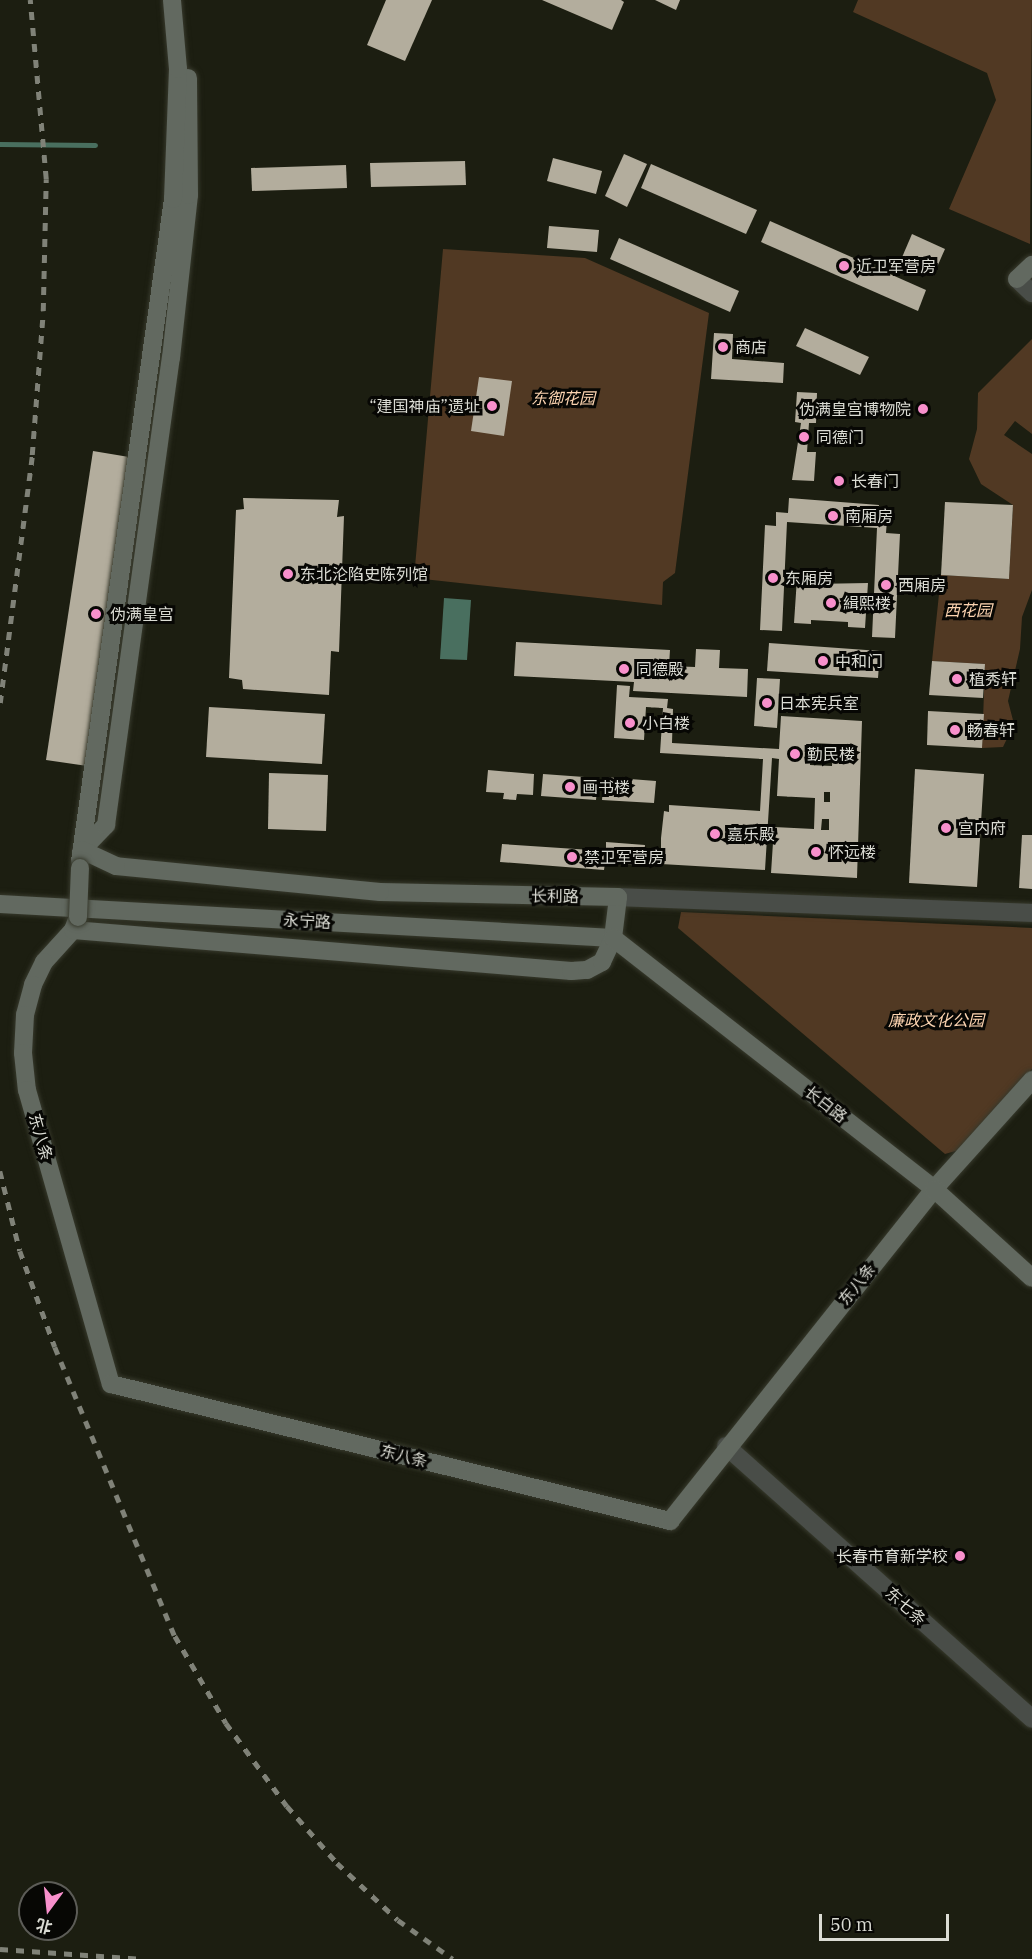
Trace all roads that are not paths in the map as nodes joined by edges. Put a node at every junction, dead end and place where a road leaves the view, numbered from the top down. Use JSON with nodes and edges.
{"nodes":[{"id":1,"x":172,"y":0,"type":"edge"},
{"id":2,"x":183,"y":0,"type":"edge"},
{"id":3,"x":1032,"y":265,"type":"edge"},
{"id":4,"x":1032,"y":293,"type":"edge"},
{"id":5,"x":82,"y":850,"type":"junction"},
{"id":6,"x":618,"y":897,"type":"junction"},
{"id":7,"x":0,"y":904,"type":"edge"},
{"id":8,"x":1032,"y":913,"type":"edge"},
{"id":9,"x":75,"y":923,"type":"junction"},
{"id":10,"x":614,"y":938,"type":"junction"},
{"id":11,"x":1032,"y":1080,"type":"edge"},
{"id":12,"x":934,"y":1189,"type":"junction"},
{"id":13,"x":1032,"y":1278,"type":"edge"},
{"id":14,"x":726,"y":1446,"type":"junction"},
{"id":15,"x":1032,"y":1719,"type":"edge"}],
"edges":[{"from":1,"to":5,"type":"street"},
{"from":2,"to":5,"type":"street"},
{"from":3,"to":4,"type":"street"},
{"from":5,"to":6,"type":"street","name":"长利路"},
{"from":5,"to":9,"type":"street","bridge":true},
{"from":6,"to":8,"type":"street","name":"长利路"},
{"from":6,"to":10,"type":"street"},
{"from":7,"to":10,"type":"street","name":"永宁路"},
{"from":9,"to":10,"type":"street"},
{"from":9,"to":14,"type":"street","name":"东八条"},
{"from":10,"to":12,"type":"street","name":"长白路"},
{"from":11,"to":12,"type":"street","name":"东八条"},
{"from":12,"to":13,"type":"street","name":"长白路"},
{"from":12,"to":14,"type":"street","name":"东八条"},
{"from":14,"to":15,"type":"street","name":"东七条"}]}
